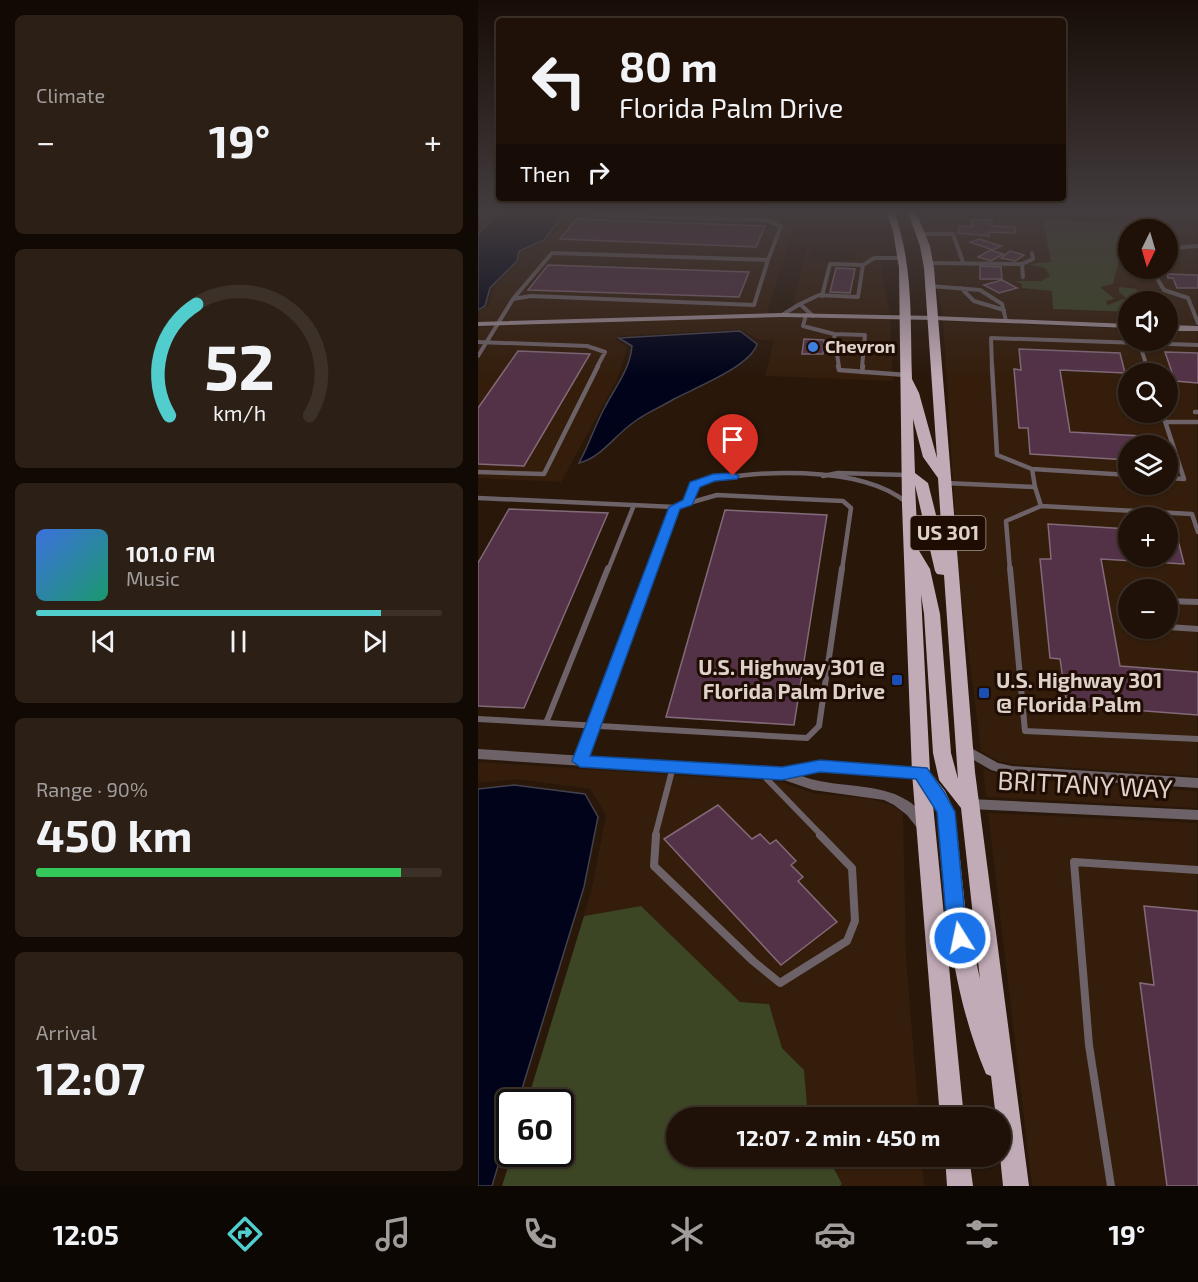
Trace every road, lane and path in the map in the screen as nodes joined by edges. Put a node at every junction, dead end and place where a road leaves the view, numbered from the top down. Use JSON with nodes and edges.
{"nodes":[{"id":1,"x":540,"y":267,"type":"edge"},
{"id":2,"x":766,"y":267,"type":"edge"},
{"id":3,"x":829,"y":267,"type":"edge"},
{"id":4,"x":863,"y":267,"type":"edge"},
{"id":5,"x":903,"y":267,"type":"edge"},
{"id":6,"x":928,"y":267,"type":"edge"},
{"id":7,"x":1022,"y":267,"type":"edge"},
{"id":8,"x":1023,"y":277,"type":"dead end"},
{"id":9,"x":1155,"y":279,"type":"edge"},
{"id":10,"x":930,"y":286,"type":"junction"},
{"id":11,"x":962,"y":289,"type":"junction"},
{"id":12,"x":970,"y":293,"type":"dead end"},
{"id":13,"x":822,"y":296,"type":"junction"},
{"id":14,"x":1188,"y":298,"type":"junction"},
{"id":15,"x":1198,"y":298,"type":"edge"},
{"id":16,"x":513,"y":299,"type":"junction"},
{"id":17,"x":800,"y":304,"type":"junction"},
{"id":18,"x":754,"y":305,"type":"junction"},
{"id":19,"x":991,"y":305,"type":"dead end"},
{"id":20,"x":998,"y":309,"type":"junction"},
{"id":21,"x":1004,"y":310,"type":"junction"},
{"id":22,"x":750,"y":315,"type":"junction"},
{"id":23,"x":782,"y":315,"type":"junction"},
{"id":24,"x":809,"y":316,"type":"junction"},
{"id":25,"x":906,"y":317,"type":"junction"},
{"id":26,"x":934,"y":318,"type":"junction"},
{"id":27,"x":1006,"y":321,"type":"junction"},
{"id":28,"x":1198,"y":323,"type":"edge"},
{"id":29,"x":478,"y":324,"type":"edge"},
{"id":30,"x":498,"y":324,"type":"junction"},
{"id":31,"x":1118,"y":326,"type":"edge"},
{"id":32,"x":1178,"y":328,"type":"edge"},
{"id":33,"x":1198,"y":329,"type":"edge"},
{"id":34,"x":834,"y":334,"type":"junction"},
{"id":35,"x":1118,"y":341,"type":"edge"},
{"id":36,"x":478,"y":342,"type":"edge"},
{"id":37,"x":488,"y":342,"type":"junction"},
{"id":38,"x":1178,"y":344,"type":"edge"},
{"id":39,"x":1198,"y":345,"type":"edge"},
{"id":40,"x":478,"y":356,"type":"edge"},
{"id":41,"x":862,"y":372,"type":"junction"},
{"id":42,"x":906,"y":375,"type":"junction"},
{"id":43,"x":1178,"y":422,"type":"edge"},
{"id":44,"x":1198,"y":422,"type":"edge"},
{"id":45,"x":1178,"y":461,"type":"edge"},
{"id":46,"x":1032,"y":469,"type":"junction"},
{"id":47,"x":478,"y":472,"type":"edge"},
{"id":48,"x":1118,"y":474,"type":"edge"},
{"id":49,"x":909,"y":476,"type":"junction"},
{"id":50,"x":815,"y":477,"type":"junction"},
{"id":51,"x":1178,"y":479,"type":"edge"},
{"id":52,"x":944,"y":480,"type":"junction"},
{"id":53,"x":1035,"y":487,"type":"junction"},
{"id":54,"x":478,"y":498,"type":"edge"},
{"id":55,"x":688,"y":502,"type":"junction"},
{"id":56,"x":909,"y":504,"type":"junction"},
{"id":57,"x":634,"y":505,"type":"junction"},
{"id":58,"x":1041,"y":506,"type":"junction"},
{"id":59,"x":675,"y":507,"type":"junction"},
{"id":60,"x":1198,"y":532,"type":"edge"},
{"id":61,"x":911,"y":546,"type":"junction"},
{"id":62,"x":1178,"y":601,"type":"edge"},
{"id":63,"x":1198,"y":602,"type":"edge"},
{"id":64,"x":953,"y":620,"type":"junction"},
{"id":65,"x":1178,"y":628,"type":"edge"},
{"id":66,"x":1198,"y":629,"type":"edge"},
{"id":67,"x":478,"y":718,"type":"edge"},
{"id":68,"x":546,"y":723,"type":"junction"},
{"id":69,"x":594,"y":726,"type":"junction"},
{"id":70,"x":1198,"y":740,"type":"edge"},
{"id":71,"x":964,"y":748,"type":"junction"},
{"id":72,"x":478,"y":754,"type":"edge"},
{"id":73,"x":580,"y":761,"type":"junction"},
{"id":74,"x":673,"y":767,"type":"junction"},
{"id":75,"x":921,"y":772,"type":"junction"},
{"id":76,"x":761,"y":773,"type":"junction"},
{"id":77,"x":782,"y":774,"type":"junction"},
{"id":78,"x":1198,"y":783,"type":"edge"},
{"id":79,"x":969,"y":804,"type":"junction"},
{"id":80,"x":1198,"y":815,"type":"edge"},
{"id":81,"x":925,"y":828,"type":"junction"},
{"id":82,"x":1198,"y":870,"type":"edge"},
{"id":83,"x":1003,"y":1088,"type":"junction"},
{"id":84,"x":951,"y":1107,"type":"edge"},
{"id":85,"x":1016,"y":1186,"type":"edge"},
{"id":86,"x":1111,"y":1186,"type":"edge"}],
"edges":[{"from":1,"to":16,"type":"lane"},
{"from":2,"to":18,"type":"lane"},
{"from":3,"to":13,"type":"lane"},
{"from":4,"to":13,"type":"lane"},
{"from":5,"to":25,"type":"main road","number":"US 301"},
{"from":6,"to":10,"type":"main road","number":"US 301"},
{"from":7,"to":8,"type":"lane"},
{"from":9,"to":14,"type":"lane"},
{"from":10,"to":11,"type":"lane"},
{"from":10,"to":26,"type":"main road","number":"US 301"},
{"from":11,"to":12,"type":"lane"},
{"from":11,"to":20,"type":"lane"},
{"from":11,"to":21,"type":"lane"},
{"from":13,"to":17,"type":"lane"},
{"from":14,"to":15,"type":"lane"},
{"from":14,"to":28,"type":"lane"},
{"from":16,"to":18,"type":"lane"},
{"from":16,"to":30,"type":"lane"},
{"from":17,"to":23,"type":"lane"},
{"from":17,"to":24,"type":"lane"},
{"from":18,"to":22,"type":"lane"},
{"from":19,"to":20,"type":"lane"},
{"from":20,"to":21,"type":"lane"},
{"from":21,"to":27,"type":"lane"},
{"from":22,"to":23,"type":"street"},
{"from":22,"to":30,"type":"street"},
{"from":23,"to":24,"type":"street"},
{"from":24,"to":25,"type":"street"},
{"from":24,"to":34,"type":"lane"},
{"from":25,"to":26,"type":"street"},
{"from":25,"to":42,"type":"main road","number":"US 301"},
{"from":26,"to":27,"type":"street"},
{"from":26,"to":52,"type":"main road","number":"US 301"},
{"from":27,"to":31,"type":"street"},
{"from":29,"to":30,"type":"street"},
{"from":30,"to":37,"type":"lane"},
{"from":32,"to":33,"type":"street"},
{"from":34,"to":41,"type":"lane"},
{"from":34,"to":41,"type":"lane"},
{"from":35,"to":46,"type":"lane"},
{"from":36,"to":37,"type":"lane"},
{"from":37,"to":40,"type":"lane"},
{"from":37,"to":47,"type":"lane"},
{"from":38,"to":39,"type":"lane"},
{"from":41,"to":42,"type":"lane"},
{"from":42,"to":49,"type":"main road","number":"US 301"},
{"from":42,"to":52,"type":"main road"},
{"from":43,"to":44,"type":"lane"},
{"from":45,"to":51,"type":"lane"},
{"from":46,"to":48,"type":"lane"},
{"from":46,"to":53,"type":"lane"},
{"from":49,"to":50,"type":"lane"},
{"from":49,"to":56,"type":"main road","number":"US 301"},
{"from":49,"to":64,"type":"main road"},
{"from":50,"to":55,"type":"lane"},
{"from":50,"to":56,"type":"lane"},
{"from":52,"to":53,"type":"lane"},
{"from":52,"to":64,"type":"main road","number":"US 301"},
{"from":53,"to":58,"type":"lane"},
{"from":54,"to":57,"type":"lane"},
{"from":55,"to":59,"type":"lane"},
{"from":55,"to":69,"type":"lane"},
{"from":56,"to":61,"type":"main road","number":"US 301"},
{"from":57,"to":59,"type":"lane"},
{"from":57,"to":68,"type":"lane"},
{"from":58,"to":60,"type":"lane"},
{"from":58,"to":70,"type":"lane"},
{"from":59,"to":69,"type":"lane"},
{"from":61,"to":75,"type":"main road","number":"US 301"},
{"from":61,"to":79,"type":"main road"},
{"from":62,"to":63,"type":"lane"},
{"from":64,"to":71,"type":"main road","number":"US 301"},
{"from":65,"to":66,"type":"lane"},
{"from":67,"to":68,"type":"lane"},
{"from":68,"to":69,"type":"lane"},
{"from":69,"to":73,"type":"lane"},
{"from":71,"to":78,"type":"street","name":"BRITTANY WAY"},
{"from":71,"to":79,"type":"main road","number":"US 301"},
{"from":72,"to":73,"type":"street"},
{"from":73,"to":74,"type":"street"},
{"from":74,"to":76,"type":"street"},
{"from":74,"to":76,"type":"lane"},
{"from":75,"to":77,"type":"street"},
{"from":75,"to":81,"type":"main road","number":"US 301"},
{"from":75,"to":83,"type":"main road"},
{"from":76,"to":77,"type":"street"},
{"from":77,"to":81,"type":"street"},
{"from":79,"to":80,"type":"street","name":"BRITTANY WAY"},
{"from":79,"to":83,"type":"main road","number":"US 301"},
{"from":81,"to":84,"type":"main road","number":"US 301"},
{"from":82,"to":86,"type":"lane"},
{"from":83,"to":85,"type":"main road","number":"US 301"}]}
